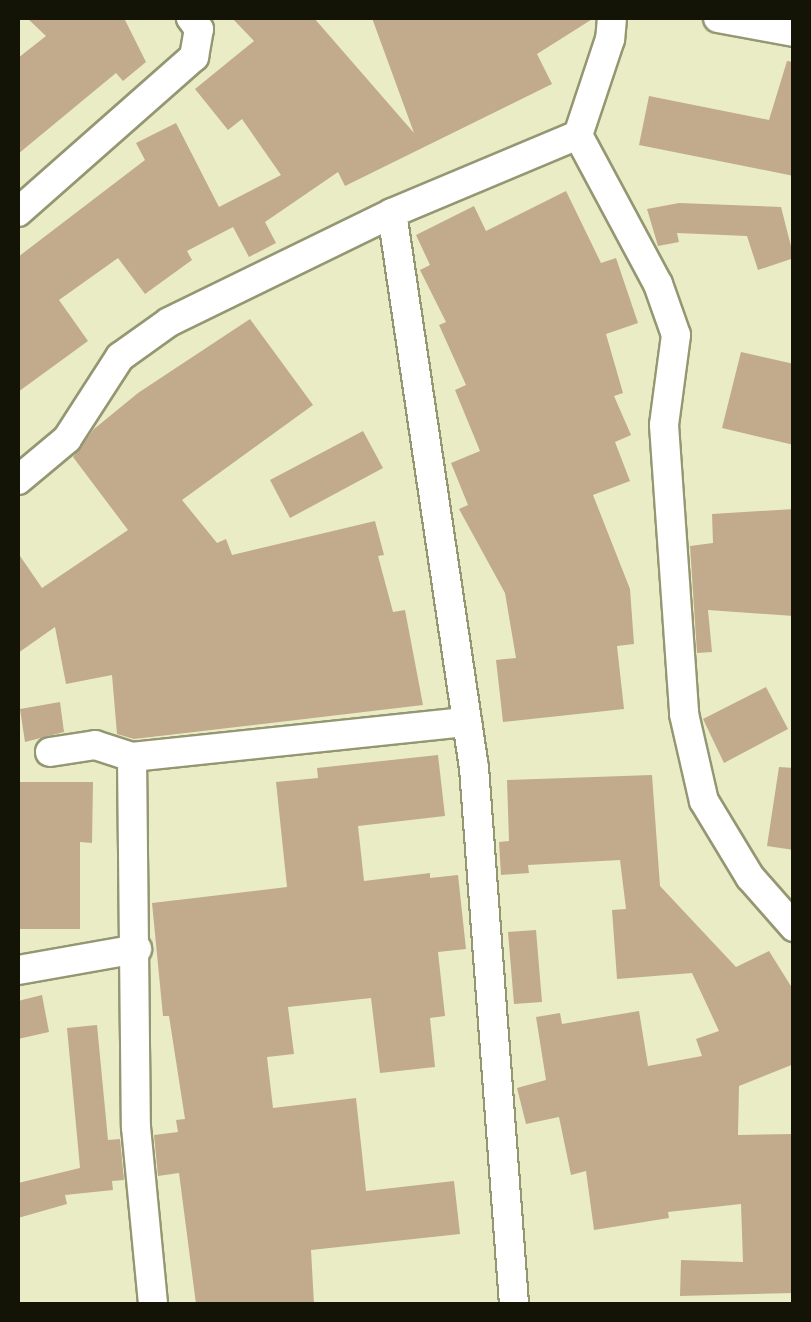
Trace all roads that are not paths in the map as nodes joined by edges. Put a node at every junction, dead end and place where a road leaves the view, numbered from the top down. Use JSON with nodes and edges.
{"nodes":[{"id":1,"x":192,"y":18,"type":"edge"},
{"id":2,"x":612,"y":18,"type":"edge"},
{"id":3,"x":718,"y":18,"type":"edge"},
{"id":4,"x":794,"y":32,"type":"edge"},
{"id":5,"x":578,"y":134,"type":"junction"},
{"id":6,"x":18,"y":212,"type":"edge"},
{"id":7,"x":392,"y":213,"type":"junction"},
{"id":8,"x":18,"y":480,"type":"edge"},
{"id":9,"x":468,"y":722,"type":"junction"},
{"id":10,"x":50,"y":752,"type":"dead end"},
{"id":11,"x":132,"y":757,"type":"junction"},
{"id":12,"x":794,"y":926,"type":"edge"},
{"id":13,"x":137,"y":949,"type":"junction"},
{"id":14,"x":18,"y":970,"type":"edge"},
{"id":15,"x":153,"y":1304,"type":"edge"},
{"id":16,"x":514,"y":1304,"type":"edge"}],
"edges":[{"from":1,"to":6,"type":"street"},
{"from":2,"to":5,"type":"street"},
{"from":3,"to":4,"type":"street"},
{"from":5,"to":7,"type":"street"},
{"from":5,"to":12,"type":"street"},
{"from":7,"to":8,"type":"street"},
{"from":7,"to":9,"type":"street"},
{"from":9,"to":11,"type":"street"},
{"from":9,"to":16,"type":"street"},
{"from":10,"to":11,"type":"street"},
{"from":11,"to":13,"type":"street"},
{"from":13,"to":14,"type":"street"},
{"from":13,"to":15,"type":"street"}]}
